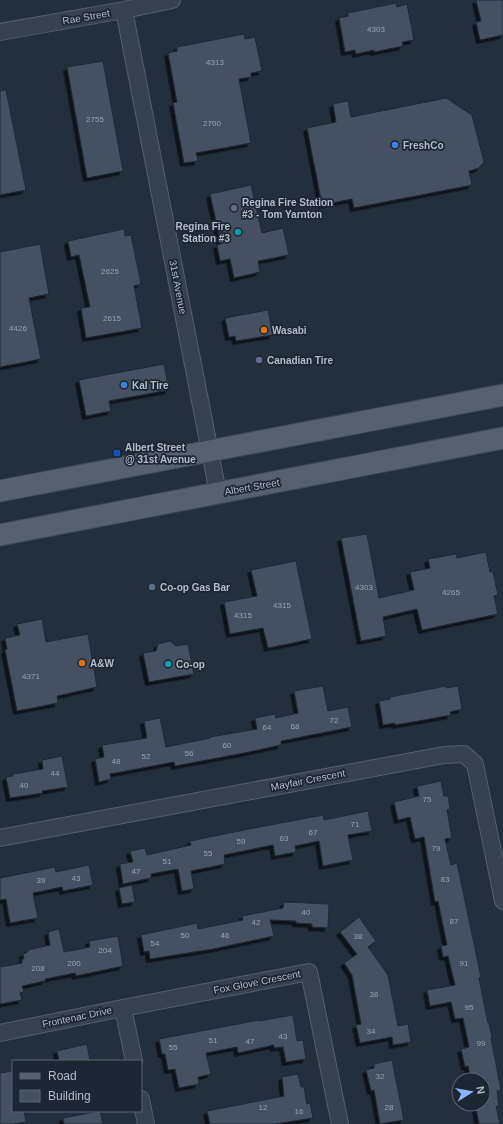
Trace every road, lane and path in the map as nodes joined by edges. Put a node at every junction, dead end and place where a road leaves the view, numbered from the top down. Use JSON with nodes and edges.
{"nodes":[{"id":1,"x":172,"y":0,"type":"edge"},
{"id":2,"x":124,"y":10,"type":"junction"},
{"id":3,"x":0,"y":32,"type":"edge"},
{"id":4,"x":503,"y":395,"type":"edge"},
{"id":5,"x":503,"y":438,"type":"edge"},
{"id":6,"x":210,"y":451,"type":"junction"},
{"id":7,"x":0,"y":492,"type":"edge"},
{"id":8,"x":218,"y":493,"type":"junction"},
{"id":9,"x":0,"y":536,"type":"edge"},
{"id":10,"x":0,"y":838,"type":"edge"},
{"id":11,"x":498,"y":851,"type":"edge"},
{"id":12,"x":503,"y":901,"type":"edge"},
{"id":13,"x":123,"y":1008,"type":"junction"},
{"id":14,"x":0,"y":1033,"type":"edge"},
{"id":15,"x":134,"y":1060,"type":"edge"},
{"id":16,"x":142,"y":1105,"type":"edge"},
{"id":17,"x":146,"y":1124,"type":"edge"},
{"id":18,"x":340,"y":1124,"type":"edge"}],
"edges":[{"from":1,"to":2,"type":"street","name":"Rae Street"},
{"from":2,"to":3,"type":"street","name":"Rae Street"},
{"from":2,"to":6,"type":"street","name":"31st Avenue"},
{"from":4,"to":6,"type":"main road"},
{"from":5,"to":8,"type":"main road","name":"Albert Street"},
{"from":6,"to":7,"type":"main road"},
{"from":6,"to":8,"type":"street","name":"31st Avenue"},
{"from":8,"to":9,"type":"main road","name":"Albert Street"},
{"from":10,"to":11,"type":"street","name":"Mayfair Crescent"},
{"from":11,"to":12,"type":"street","name":"Mayfair Crescent"},
{"from":13,"to":14,"type":"street","name":"Frontenac Drive"},
{"from":13,"to":15,"type":"street","name":"Frontenac Drive"},
{"from":13,"to":18,"type":"street","name":"Fox Glove Crescent"},
{"from":16,"to":17,"type":"street"}]}
